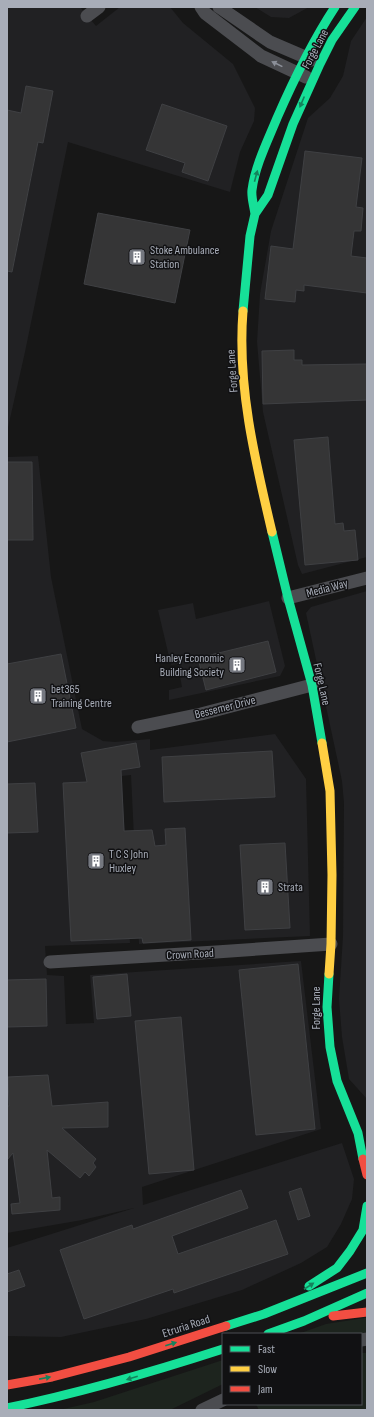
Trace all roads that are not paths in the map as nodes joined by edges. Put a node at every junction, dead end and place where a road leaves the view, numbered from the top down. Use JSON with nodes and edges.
{"nodes":[{"id":1,"x":98,"y":7,"type":"edge"},
{"id":2,"x":201,"y":7,"type":"edge"},
{"id":3,"x":218,"y":7,"type":"edge"},
{"id":4,"x":336,"y":7,"type":"edge"},
{"id":5,"x":355,"y":7,"type":"edge"},
{"id":6,"x":87,"y":16,"type":"dead end"},
{"id":7,"x":305,"y":57,"type":"junction"},
{"id":8,"x":320,"y":64,"type":"junction"},
{"id":9,"x":297,"y":73,"type":"junction"},
{"id":10,"x":313,"y":80,"type":"junction"},
{"id":11,"x":255,"y":214,"type":"junction"},
{"id":12,"x":367,"y":578,"type":"edge"},
{"id":13,"x":288,"y":598,"type":"junction"},
{"id":14,"x":312,"y":685,"type":"junction"},
{"id":15,"x":138,"y":727,"type":"dead end"},
{"id":16,"x":331,"y":944,"type":"junction"},
{"id":17,"x":50,"y":962,"type":"dead end"},
{"id":18,"x":365,"y":1159,"type":"edge"},
{"id":19,"x":367,"y":1175,"type":"edge"},
{"id":20,"x":367,"y":1206,"type":"edge"},
{"id":21,"x":367,"y":1273,"type":"edge"},
{"id":22,"x":367,"y":1293,"type":"edge"},
{"id":23,"x":367,"y":1312,"type":"edge"},
{"id":24,"x":264,"y":1314,"type":"junction"},
{"id":25,"x":304,"y":1321,"type":"junction"},
{"id":26,"x":271,"y":1333,"type":"edge"},
{"id":27,"x":222,"y":1349,"type":"edge"},
{"id":28,"x":7,"y":1385,"type":"edge"},
{"id":29,"x":222,"y":1400,"type":"edge"},
{"id":30,"x":7,"y":1408,"type":"edge"},
{"id":31,"x":202,"y":1410,"type":"edge"}],
"edges":[{"from":1,"to":6,"type":"street"},
{"from":9,"to":2,"type":"street","one_way":true},
{"from":3,"to":7,"type":"street"},
{"from":4,"to":7,"type":"main road","name":"Forge Lane"},
{"from":5,"to":8,"type":"main road","name":"Forge Lane"},
{"from":7,"to":8,"type":"street"},
{"from":7,"to":9,"type":"main road","name":"Forge Lane"},
{"from":8,"to":10,"type":"main road","name":"Forge Lane"},
{"from":9,"to":10,"type":"street"},
{"from":11,"to":9,"type":"main road","name":"Forge Lane","one_way":true},
{"from":10,"to":11,"type":"main road","name":"Forge Lane","one_way":true},
{"from":11,"to":13,"type":"main road","name":"Forge Lane"},
{"from":12,"to":13,"type":"street","name":"Media Way"},
{"from":13,"to":14,"type":"main road","name":"Forge Lane"},
{"from":14,"to":15,"type":"street","name":"Bessemer Drive"},
{"from":14,"to":16,"type":"main road","name":"Forge Lane"},
{"from":16,"to":17,"type":"street","name":"Crown Road"},
{"from":16,"to":18,"type":"main road","name":"Forge Lane"},
{"from":18,"to":19,"type":"main road","name":"Forge Lane"},
{"from":24,"to":20,"type":"main road","one_way":true},
{"from":21,"to":24,"type":"main road","name":"Etruria Road"},
{"from":22,"to":25,"type":"main road"},
{"from":23,"to":25,"type":"main road"},
{"from":28,"to":24,"type":"main road","name":"Etruria Road","one_way":true},
{"from":25,"to":26,"type":"main road"},
{"from":27,"to":30,"type":"main road","one_way":true},
{"from":29,"to":31,"type":"street"}]}
